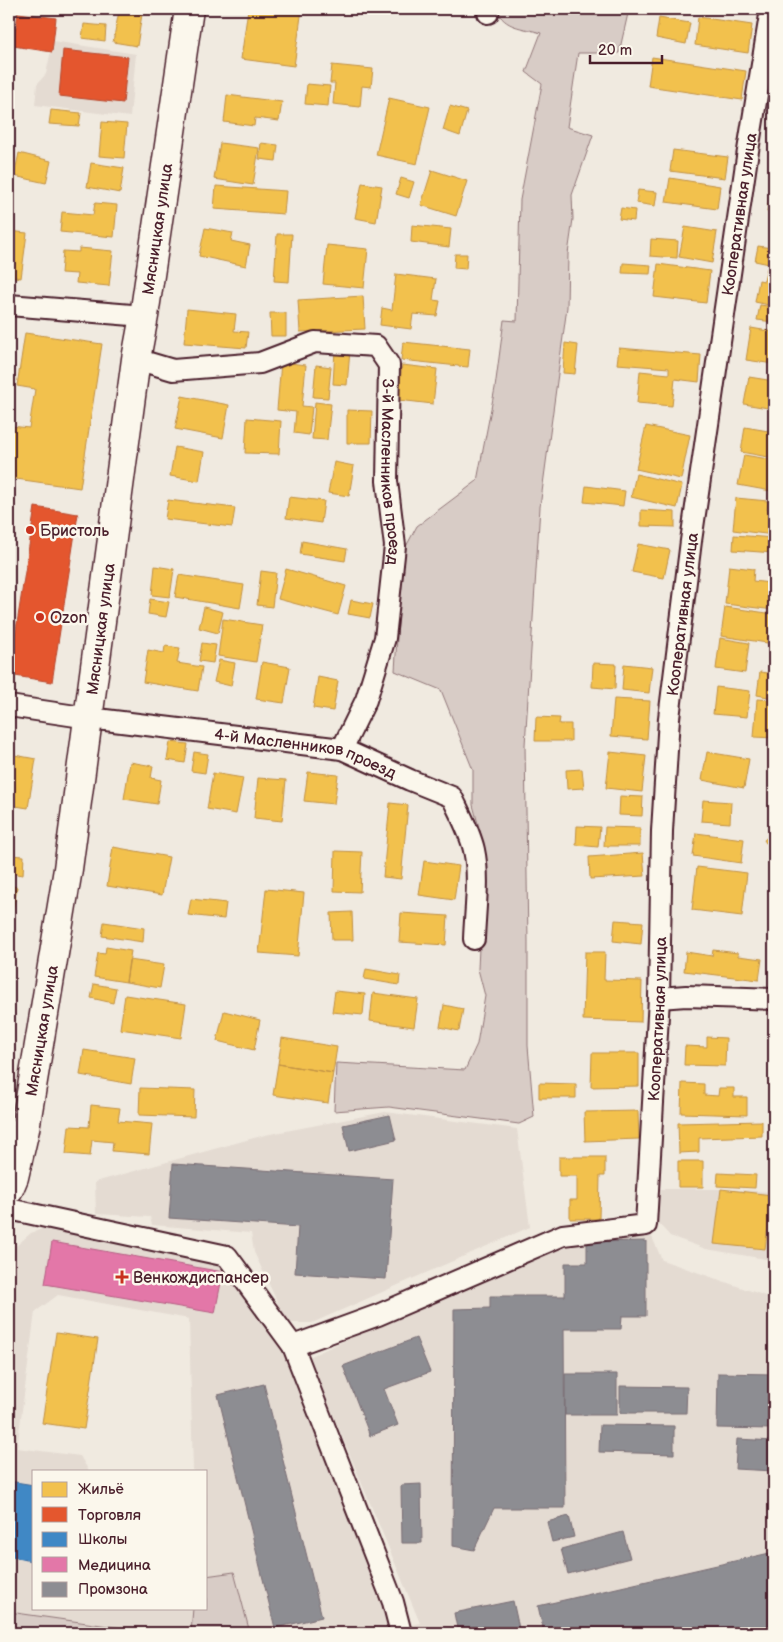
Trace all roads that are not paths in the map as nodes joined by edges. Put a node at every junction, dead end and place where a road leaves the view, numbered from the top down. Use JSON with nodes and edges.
{"nodes":[{"id":1,"x":189,"y":9,"type":"edge"},
{"id":2,"x":771,"y":9,"type":"edge"},
{"id":3,"x":9,"y":305,"type":"edge"},
{"id":4,"x":144,"y":316,"type":"junction"},
{"id":5,"x":136,"y":359,"type":"junction"},
{"id":6,"x":9,"y":706,"type":"edge"},
{"id":7,"x":89,"y":718,"type":"junction"},
{"id":8,"x":342,"y":750,"type":"junction"},
{"id":9,"x":474,"y":939,"type":"dead end"},
{"id":10,"x":659,"y":998,"type":"junction"},
{"id":11,"x":774,"y":999,"type":"edge"},
{"id":12,"x":9,"y":1189,"type":"edge"},
{"id":13,"x":9,"y":1209,"type":"edge"},
{"id":14,"x":293,"y":1346,"type":"junction"},
{"id":15,"x":401,"y":1633,"type":"edge"}],
"edges":[{"from":1,"to":4,"type":"main road","name":"Мясницкая улица"},
{"from":2,"to":10,"type":"street","name":"Кооперативная улица"},
{"from":3,"to":4,"type":"street"},
{"from":4,"to":5,"type":"main road","name":"Мясницкая улица"},
{"from":5,"to":7,"type":"main road","name":"Мясницкая улица"},
{"from":5,"to":8,"type":"street","name":"3-й Масленников проезд"},
{"from":6,"to":7,"type":"street","name":"4-й Масленников проезд"},
{"from":7,"to":8,"type":"street","name":"4-й Масленников проезд"},
{"from":7,"to":12,"type":"main road","name":"Мясницкая улица"},
{"from":8,"to":9,"type":"street","name":"4-й Масленников проезд"},
{"from":10,"to":11,"type":"street"},
{"from":10,"to":14,"type":"street","name":"Кооперативная улица"},
{"from":13,"to":14,"type":"street"},
{"from":14,"to":15,"type":"street"}]}
